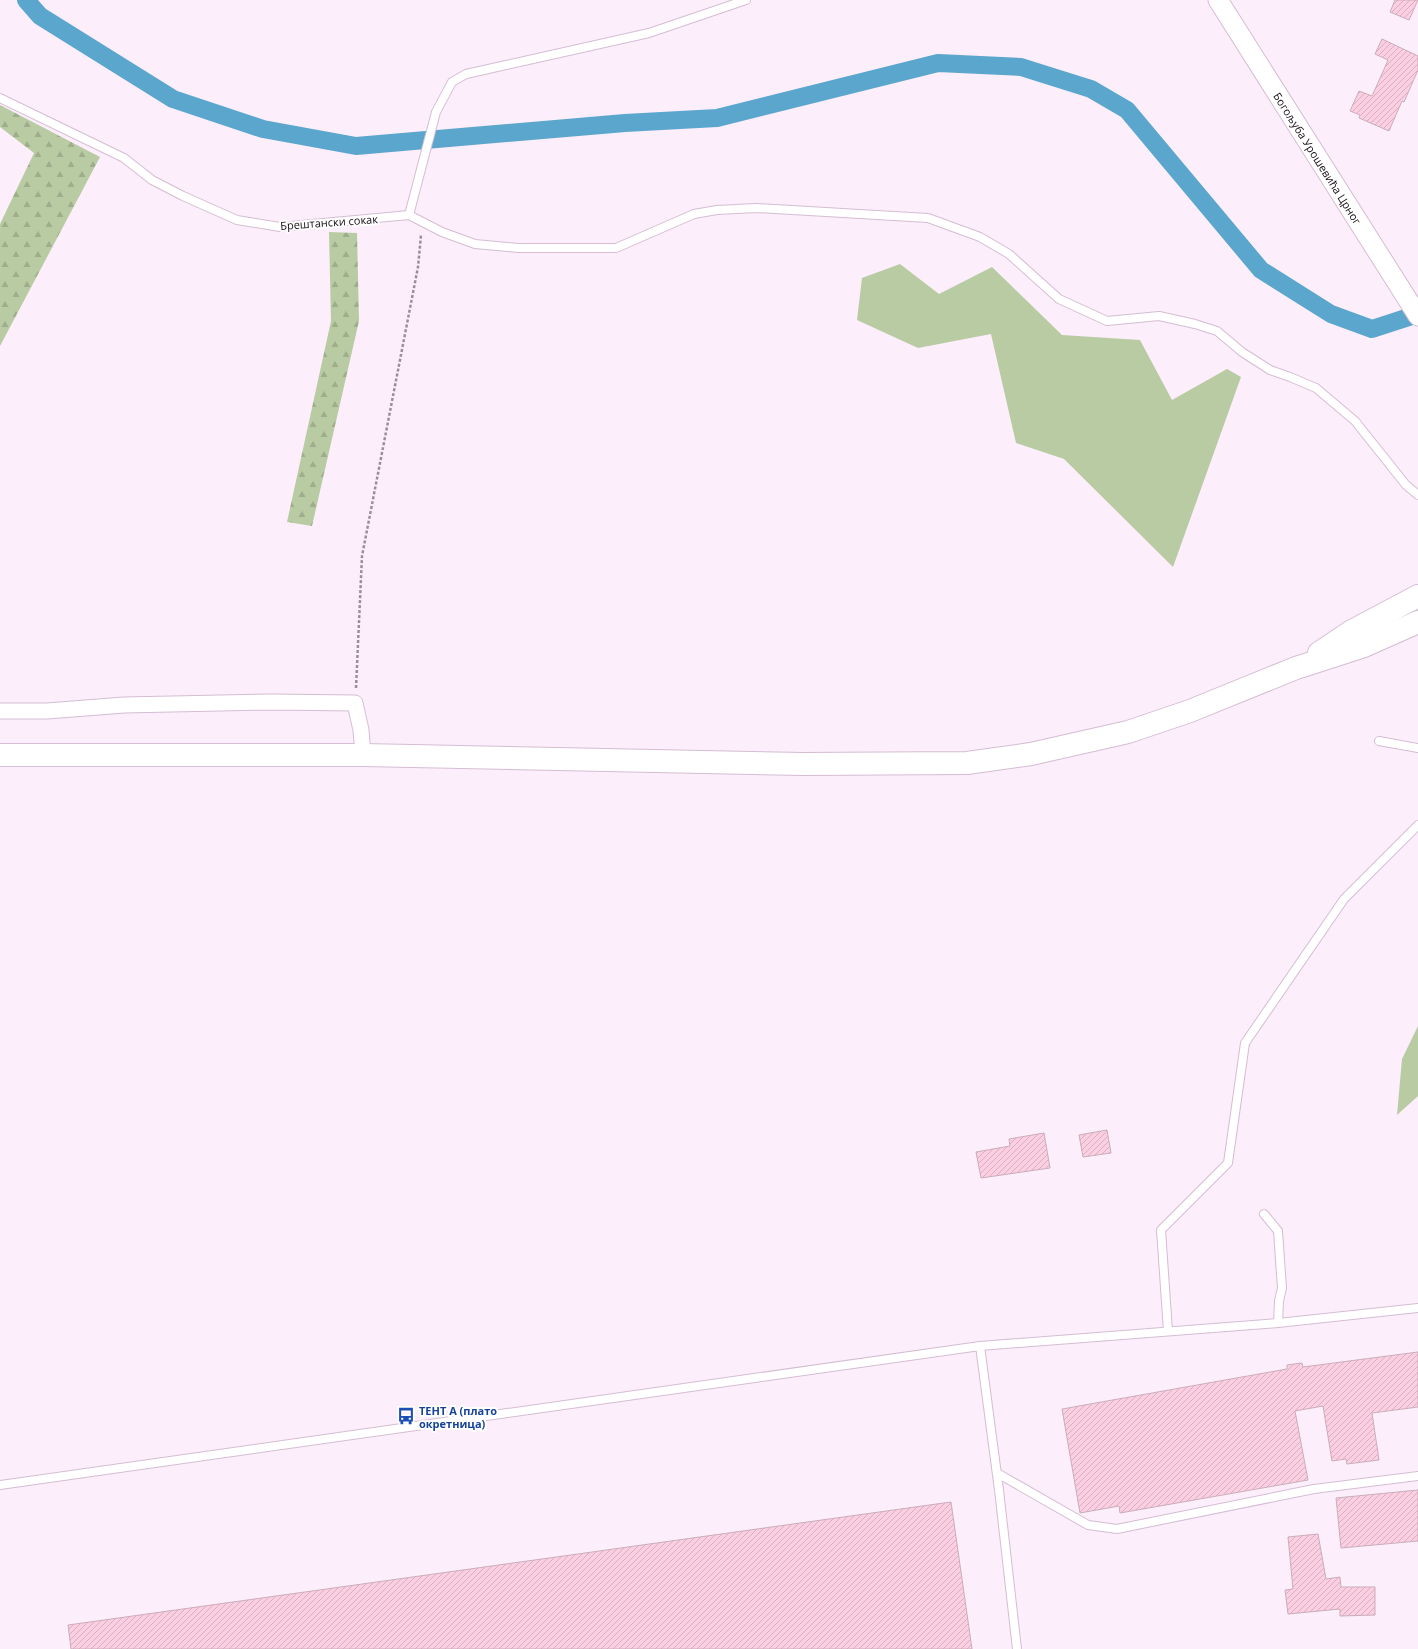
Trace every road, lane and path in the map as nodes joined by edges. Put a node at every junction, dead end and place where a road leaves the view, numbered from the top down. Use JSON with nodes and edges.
{"nodes":[{"id":1,"x":746,"y":0,"type":"edge"},
{"id":2,"x":1218,"y":0,"type":"edge"},
{"id":3,"x":0,"y":98,"type":"edge"},
{"id":4,"x":409,"y":215,"type":"junction"},
{"id":5,"x":422,"y":222,"type":"junction"},
{"id":6,"x":1413,"y":309,"type":"edge"},
{"id":7,"x":1418,"y":495,"type":"edge"},
{"id":8,"x":1418,"y":596,"type":"edge"},
{"id":9,"x":1418,"y":622,"type":"edge"},
{"id":10,"x":1296,"y":668,"type":"junction"},
{"id":11,"x":355,"y":703,"type":"junction"},
{"id":12,"x":0,"y":711,"type":"edge"},
{"id":13,"x":1379,"y":741,"type":"dead end"},
{"id":14,"x":1418,"y":748,"type":"edge"},
{"id":15,"x":0,"y":755,"type":"edge"},
{"id":16,"x":363,"y":755,"type":"junction"},
{"id":17,"x":1418,"y":825,"type":"edge"},
{"id":18,"x":1264,"y":1214,"type":"dead end"},
{"id":19,"x":1418,"y":1308,"type":"edge"},
{"id":20,"x":1278,"y":1323,"type":"junction"},
{"id":21,"x":1168,"y":1331,"type":"junction"},
{"id":22,"x":980,"y":1346,"type":"junction"},
{"id":23,"x":996,"y":1473,"type":"junction"},
{"id":24,"x":1418,"y":1476,"type":"edge"},
{"id":25,"x":0,"y":1485,"type":"edge"},
{"id":26,"x":1017,"y":1649,"type":"edge"}],
"edges":[{"from":1,"to":4,"type":"lane"},
{"from":2,"to":6,"type":"street","name":"Богољуба Урошевића Црног"},
{"from":3,"to":4,"type":"lane","name":"Брештански сокак"},
{"from":4,"to":5,"type":"lane"},
{"from":5,"to":7,"type":"lane"},
{"from":5,"to":11,"type":"path"},
{"from":8,"to":10,"type":"main road"},
{"from":9,"to":10,"type":"main road"},
{"from":10,"to":16,"type":"main road"},
{"from":11,"to":12,"type":"street"},
{"from":11,"to":16,"type":"street"},
{"from":13,"to":14,"type":"lane"},
{"from":15,"to":16,"type":"main road"},
{"from":17,"to":21,"type":"lane"},
{"from":18,"to":20,"type":"lane"},
{"from":19,"to":20,"type":"lane"},
{"from":20,"to":21,"type":"lane"},
{"from":21,"to":22,"type":"lane"},
{"from":22,"to":23,"type":"lane"},
{"from":22,"to":25,"type":"lane"},
{"from":23,"to":24,"type":"lane"},
{"from":23,"to":26,"type":"lane"}]}
